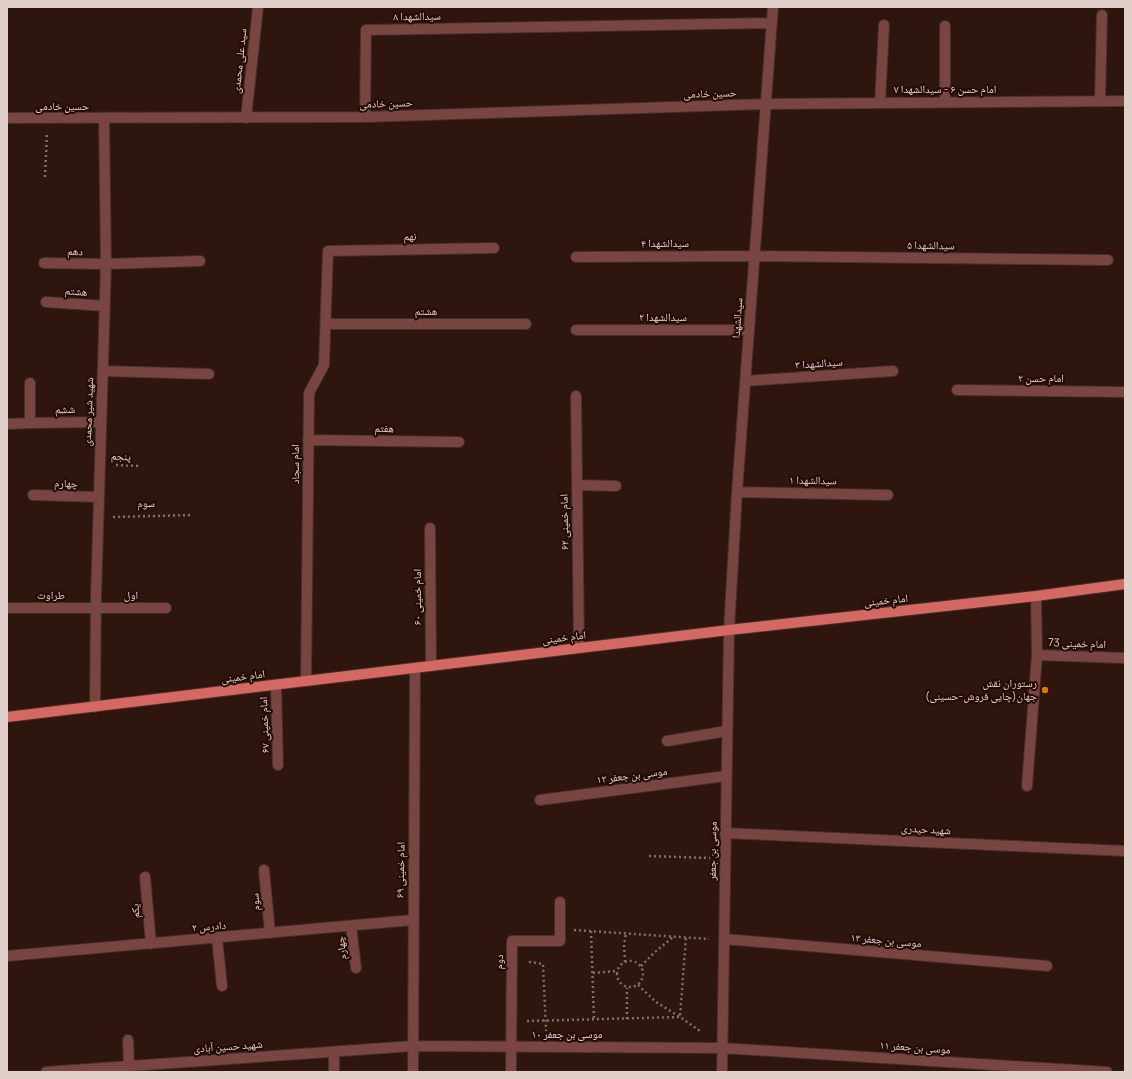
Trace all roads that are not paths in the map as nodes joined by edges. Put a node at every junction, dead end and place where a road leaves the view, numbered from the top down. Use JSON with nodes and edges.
{"nodes":[{"id":1,"x":258,"y":7,"type":"edge"},
{"id":2,"x":773,"y":7,"type":"edge"},
{"id":3,"x":1102,"y":15,"type":"dead end"},
{"id":4,"x":771,"y":23,"type":"junction"},
{"id":5,"x":884,"y":25,"type":"dead end"},
{"id":6,"x":945,"y":26,"type":"dead end"},
{"id":7,"x":1100,"y":101,"type":"junction"},
{"id":8,"x":1125,"y":101,"type":"edge"},
{"id":9,"x":945,"y":102,"type":"junction"},
{"id":10,"x":880,"y":103,"type":"junction"},
{"id":11,"x":765,"y":104,"type":"junction"},
{"id":12,"x":365,"y":117,"type":"junction"},
{"id":13,"x":7,"y":118,"type":"edge"},
{"id":14,"x":104,"y":118,"type":"junction"},
{"id":15,"x":246,"y":118,"type":"junction"},
{"id":16,"x":494,"y":248,"type":"dead end"},
{"id":17,"x":328,"y":251,"type":"joint"},
{"id":18,"x":754,"y":256,"type":"junction"},
{"id":19,"x":576,"y":257,"type":"dead end"},
{"id":20,"x":1108,"y":260,"type":"dead end"},
{"id":21,"x":200,"y":261,"type":"dead end"},
{"id":22,"x":44,"y":263,"type":"dead end"},
{"id":23,"x":106,"y":264,"type":"junction"},
{"id":24,"x":46,"y":302,"type":"dead end"},
{"id":25,"x":105,"y":306,"type":"junction"},
{"id":26,"x":326,"y":324,"type":"junction"},
{"id":27,"x":526,"y":324,"type":"dead end"},
{"id":28,"x":576,"y":330,"type":"dead end"},
{"id":29,"x":749,"y":330,"type":"junction"},
{"id":30,"x":103,"y":371,"type":"junction"},
{"id":31,"x":893,"y":371,"type":"dead end"},
{"id":32,"x":209,"y":374,"type":"dead end"},
{"id":33,"x":745,"y":381,"type":"junction"},
{"id":34,"x":30,"y":383,"type":"dead end"},
{"id":35,"x":957,"y":390,"type":"dead end"},
{"id":36,"x":1125,"y":392,"type":"edge"},
{"id":37,"x":576,"y":396,"type":"dead end"},
{"id":38,"x":101,"y":422,"type":"junction"},
{"id":39,"x":30,"y":423,"type":"junction"},
{"id":40,"x":7,"y":424,"type":"edge"},
{"id":41,"x":308,"y":440,"type":"junction"},
{"id":42,"x":459,"y":442,"type":"dead end"},
{"id":43,"x":577,"y":485,"type":"junction"},
{"id":44,"x":616,"y":486,"type":"dead end"},
{"id":45,"x":737,"y":492,"type":"junction"},
{"id":46,"x":32,"y":495,"type":"dead end"},
{"id":47,"x":888,"y":495,"type":"dead end"},
{"id":48,"x":99,"y":497,"type":"junction"},
{"id":49,"x":430,"y":528,"type":"dead end"},
{"id":50,"x":1125,"y":584,"type":"edge"},
{"id":51,"x":1036,"y":596,"type":"junction"},
{"id":52,"x":7,"y":608,"type":"edge"},
{"id":53,"x":96,"y":608,"type":"junction"},
{"id":54,"x":166,"y":608,"type":"dead end"},
{"id":55,"x":729,"y":630,"type":"junction"},
{"id":56,"x":579,"y":648,"type":"junction"},
{"id":57,"x":1038,"y":654,"type":"junction"},
{"id":58,"x":1125,"y":658,"type":"edge"},
{"id":59,"x":431,"y":666,"type":"junction"},
{"id":60,"x":415,"y":668,"type":"junction"},
{"id":61,"x":306,"y":681,"type":"junction"},
{"id":62,"x":276,"y":685,"type":"junction"},
{"id":63,"x":95,"y":707,"type":"junction"},
{"id":64,"x":7,"y":717,"type":"edge"},
{"id":65,"x":727,"y":731,"type":"junction"},
{"id":66,"x":667,"y":741,"type":"dead end"},
{"id":67,"x":278,"y":765,"type":"dead end"},
{"id":68,"x":726,"y":776,"type":"junction"},
{"id":69,"x":1027,"y":786,"type":"dead end"},
{"id":70,"x":540,"y":800,"type":"dead end"},
{"id":71,"x":726,"y":833,"type":"junction"},
{"id":72,"x":1125,"y":851,"type":"edge"},
{"id":73,"x":264,"y":870,"type":"dead end"},
{"id":74,"x":146,"y":877,"type":"dead end"},
{"id":75,"x":560,"y":902,"type":"dead end"},
{"id":76,"x":413,"y":920,"type":"junction"},
{"id":77,"x":351,"y":926,"type":"junction"},
{"id":78,"x":270,"y":933,"type":"junction"},
{"id":79,"x":217,"y":938,"type":"junction"},
{"id":80,"x":724,"y":940,"type":"junction"},
{"id":81,"x":151,"y":944,"type":"junction"},
{"id":82,"x":7,"y":956,"type":"edge"},
{"id":83,"x":1047,"y":966,"type":"dead end"},
{"id":84,"x":356,"y":968,"type":"dead end"},
{"id":85,"x":222,"y":986,"type":"dead end"},
{"id":86,"x":128,"y":1040,"type":"dead end"},
{"id":87,"x":413,"y":1046,"type":"junction"},
{"id":88,"x":511,"y":1047,"type":"junction"},
{"id":89,"x":722,"y":1048,"type":"junction"},
{"id":90,"x":334,"y":1052,"type":"junction"},
{"id":91,"x":128,"y":1066,"type":"junction"},
{"id":92,"x":46,"y":1072,"type":"edge"},
{"id":93,"x":334,"y":1072,"type":"edge"},
{"id":94,"x":413,"y":1072,"type":"edge"},
{"id":95,"x":511,"y":1072,"type":"edge"},
{"id":96,"x":722,"y":1072,"type":"edge"},
{"id":97,"x":1107,"y":1072,"type":"edge"}],
"edges":[{"from":1,"to":15,"type":"street","name":"سید علی محمدی"},
{"from":2,"to":4,"type":"street","name":"سیدالشهدا"},
{"from":3,"to":7,"type":"street"},
{"from":4,"to":11,"type":"street","name":"سیدالشهدا"},
{"from":4,"to":12,"type":"street","name":"سیدالشهدا ۸"},
{"from":5,"to":10,"type":"street"},
{"from":6,"to":9,"type":"street"},
{"from":7,"to":8,"type":"street","name":"امام حسن ۶ - سیدالشهدا ۷"},
{"from":7,"to":9,"type":"street","name":"امام حسن ۶ - سیدالشهدا ۷"},
{"from":9,"to":10,"type":"street","name":"امام حسن ۶ - سیدالشهدا ۷"},
{"from":10,"to":11,"type":"street","name":"امام حسن ۶ - سیدالشهدا ۷"},
{"from":11,"to":12,"type":"street","name":"حسین خادمی"},
{"from":11,"to":18,"type":"street","name":"سیدالشهدا"},
{"from":12,"to":15,"type":"street","name":"حسین خادمی"},
{"from":13,"to":14,"type":"street","name":"حسین خادمی"},
{"from":14,"to":15,"type":"street","name":"حسین خادمی"},
{"from":14,"to":23,"type":"street","name":"شهید شیر محمدی"},
{"from":16,"to":17,"type":"street","name":"نهم"},
{"from":17,"to":26,"type":"street","name":"امام سجاد"},
{"from":18,"to":19,"type":"street","name":"سیدالشهدا ۴"},
{"from":18,"to":20,"type":"street","name":"سیدالشهدا ۵"},
{"from":18,"to":29,"type":"street","name":"سیدالشهدا"},
{"from":21,"to":23,"type":"street"},
{"from":22,"to":23,"type":"street","name":"دهم"},
{"from":23,"to":25,"type":"street","name":"شهید شیر محمدی"},
{"from":24,"to":25,"type":"street","name":"هشتم"},
{"from":25,"to":30,"type":"street","name":"شهید شیر محمدی"},
{"from":26,"to":27,"type":"street","name":"هشتم"},
{"from":26,"to":41,"type":"street","name":"امام سجاد"},
{"from":28,"to":29,"type":"street","name":"سیدالشهدا ۲"},
{"from":29,"to":33,"type":"street","name":"سیدالشهدا"},
{"from":30,"to":32,"type":"street"},
{"from":30,"to":38,"type":"street","name":"شهید شیر محمدی"},
{"from":31,"to":33,"type":"street","name":"سیدالشهدا ۳"},
{"from":33,"to":45,"type":"street","name":"سیدالشهدا"},
{"from":34,"to":39,"type":"street"},
{"from":35,"to":36,"type":"street","name":"امام حسن ۲"},
{"from":37,"to":43,"type":"street","name":"امام خمینی ۶۲"},
{"from":38,"to":39,"type":"street","name":"ششم"},
{"from":38,"to":48,"type":"street","name":"شهید شیر محمدی"},
{"from":39,"to":40,"type":"street","name":"ششم"},
{"from":41,"to":42,"type":"street","name":"هفتم"},
{"from":41,"to":61,"type":"street","name":"امام سجاد"},
{"from":43,"to":44,"type":"street"},
{"from":43,"to":56,"type":"street","name":"امام خمینی ۶۲"},
{"from":45,"to":47,"type":"street","name":"سیدالشهدا ۱"},
{"from":45,"to":55,"type":"street","name":"سیدالشهدا"},
{"from":46,"to":48,"type":"street","name":"چهارم"},
{"from":48,"to":53,"type":"street","name":"شهید شیر محمدی"},
{"from":49,"to":59,"type":"street","name":"امام خمینی ۶۰"},
{"from":50,"to":51,"type":"main road","name":"امام خمینی"},
{"from":51,"to":55,"type":"main road","name":"امام خمینی"},
{"from":51,"to":57,"type":"street","name":"امام خمینی 73"},
{"from":52,"to":53,"type":"street","name":"طراوت"},
{"from":53,"to":54,"type":"street","name":"اول"},
{"from":53,"to":63,"type":"street","name":"شهید شیر محمدی"},
{"from":55,"to":56,"type":"main road","name":"امام خمینی"},
{"from":55,"to":65,"type":"street","name":"موسی بن جعفر"},
{"from":56,"to":59,"type":"main road","name":"امام خمینی"},
{"from":57,"to":58,"type":"street","name":"امام خمینی 73"},
{"from":57,"to":69,"type":"street"},
{"from":59,"to":60,"type":"main road","name":"امام خمینی"},
{"from":60,"to":61,"type":"main road","name":"امام خمینی"},
{"from":60,"to":76,"type":"street","name":"امام خمینی ۶۹"},
{"from":61,"to":62,"type":"main road","name":"امام خمینی"},
{"from":62,"to":63,"type":"main road","name":"امام خمینی"},
{"from":62,"to":67,"type":"street","name":"امام خمینی ۶۷"},
{"from":63,"to":64,"type":"main road","name":"امام خمینی"},
{"from":65,"to":66,"type":"street"},
{"from":65,"to":68,"type":"street","name":"موسی بن جعفر"},
{"from":68,"to":70,"type":"street","name":"موسی بن جعفر ۱۲"},
{"from":68,"to":71,"type":"street","name":"موسی بن جعفر"},
{"from":71,"to":72,"type":"street","name":"شهید حیدری"},
{"from":71,"to":80,"type":"street","name":"موسی بن جعفر"},
{"from":73,"to":78,"type":"street","name":"سوم"},
{"from":74,"to":81,"type":"street","name":"یکم"},
{"from":75,"to":88,"type":"street","name":"دوم"},
{"from":76,"to":77,"type":"street","name":"دادرس ۲"},
{"from":76,"to":87,"type":"street","name":"امام خمینی ۶۹"},
{"from":77,"to":78,"type":"street","name":"دادرس ۲"},
{"from":77,"to":84,"type":"street","name":"چهارم"},
{"from":78,"to":79,"type":"street","name":"دادرس ۲"},
{"from":79,"to":81,"type":"street","name":"دادرس ۲"},
{"from":79,"to":85,"type":"street"},
{"from":80,"to":83,"type":"street","name":"موسی بن جعفر ۱۳"},
{"from":80,"to":89,"type":"street","name":"موسی بن جعفر"},
{"from":81,"to":82,"type":"street","name":"دادرس ۲"},
{"from":86,"to":91,"type":"street"},
{"from":87,"to":88,"type":"street","name":"موسی بن جعفر ۱۰"},
{"from":87,"to":90,"type":"street","name":"شهید حسین آبادی"},
{"from":87,"to":94,"type":"street","name":"امام خمینی ۶۹"},
{"from":88,"to":89,"type":"street","name":"موسی بن جعفر ۱۰"},
{"from":88,"to":95,"type":"street"},
{"from":89,"to":96,"type":"street","name":"موسی بن جعفر"},
{"from":89,"to":97,"type":"street","name":"موسی بن جعفر ۱۱"},
{"from":90,"to":91,"type":"street","name":"شهید حسین آبادی"},
{"from":90,"to":93,"type":"street"},
{"from":91,"to":92,"type":"street","name":"شهید حسین آبادی"}]}
